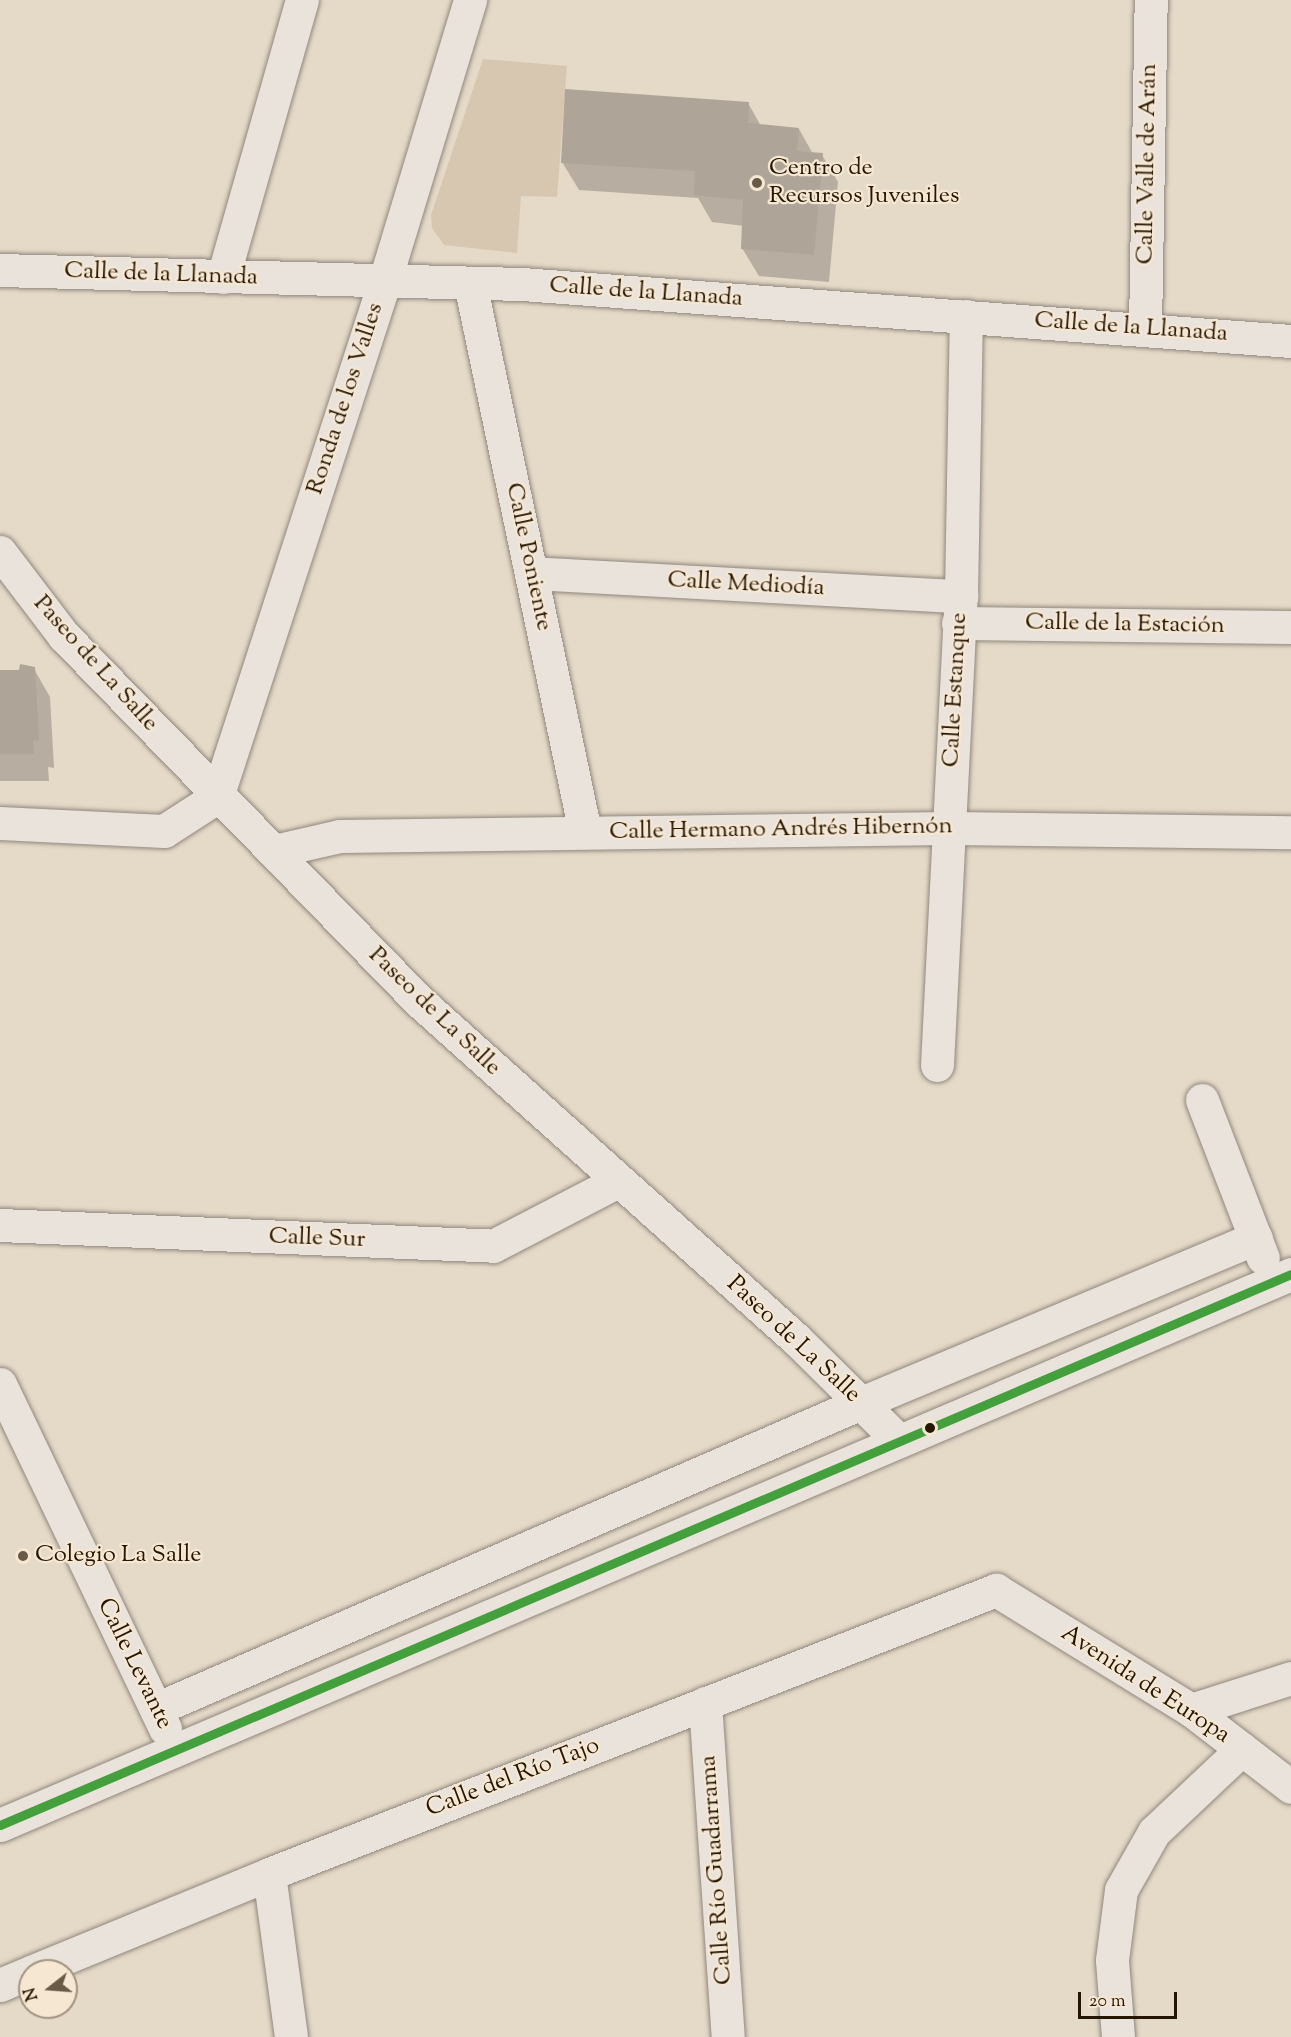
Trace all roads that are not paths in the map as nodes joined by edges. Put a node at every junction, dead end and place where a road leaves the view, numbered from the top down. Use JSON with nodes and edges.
{"nodes":[{"id":1,"x":302,"y":0,"type":"edge"},
{"id":2,"x":470,"y":0,"type":"edge"},
{"id":3,"x":1151,"y":0,"type":"edge"},
{"id":4,"x":0,"y":270,"type":"edge"},
{"id":5,"x":223,"y":277,"type":"junction"},
{"id":6,"x":385,"y":280,"type":"junction"},
{"id":7,"x":470,"y":283,"type":"junction"},
{"id":8,"x":966,"y":316,"type":"junction"},
{"id":9,"x":1145,"y":328,"type":"junction"},
{"id":10,"x":1291,"y":341,"type":"edge"},
{"id":11,"x":0,"y":552,"type":"edge"},
{"id":12,"x":531,"y":573,"type":"junction"},
{"id":13,"x":960,"y":610,"type":"junction"},
{"id":14,"x":1291,"y":627,"type":"edge"},
{"id":15,"x":217,"y":796,"type":"junction"},
{"id":16,"x":0,"y":822,"type":"edge"},
{"id":17,"x":951,"y":828,"type":"junction"},
{"id":18,"x":585,"y":832,"type":"junction"},
{"id":19,"x":1291,"y":832,"type":"edge"},
{"id":20,"x":274,"y":851,"type":"junction"},
{"id":21,"x":937,"y":1065,"type":"dead end"},
{"id":22,"x":1202,"y":1100,"type":"dead end"},
{"id":23,"x":618,"y":1181,"type":"junction"},
{"id":24,"x":0,"y":1225,"type":"edge"},
{"id":25,"x":1256,"y":1238,"type":"junction"},
{"id":26,"x":1282,"y":1278,"type":"edge"},
{"id":27,"x":0,"y":1384,"type":"edge"},
{"id":28,"x":861,"y":1403,"type":"junction"},
{"id":29,"x":899,"y":1441,"type":"junction"},
{"id":30,"x":996,"y":1590,"type":"joint"},
{"id":31,"x":1291,"y":1678,"type":"edge"},
{"id":32,"x":705,"y":1703,"type":"junction"},
{"id":33,"x":156,"y":1709,"type":"junction"},
{"id":34,"x":1191,"y":1710,"type":"junction"},
{"id":35,"x":1242,"y":1749,"type":"junction"},
{"id":36,"x":175,"y":1750,"type":"junction"},
{"id":37,"x":1291,"y":1786,"type":"edge"},
{"id":38,"x":0,"y":1825,"type":"edge"},
{"id":39,"x":269,"y":1874,"type":"junction"},
{"id":40,"x":63,"y":1959,"type":"edge"},
{"id":41,"x":18,"y":1977,"type":"edge"},
{"id":42,"x":0,"y":1984,"type":"edge"},
{"id":43,"x":291,"y":2037,"type":"edge"},
{"id":44,"x":728,"y":2037,"type":"edge"},
{"id":45,"x":1118,"y":2037,"type":"edge"}],
"edges":[{"from":1,"to":5,"type":"street"},
{"from":2,"to":6,"type":"street","name":"Ronda de los Valles"},
{"from":3,"to":9,"type":"street","name":"Calle Valle de Arán"},
{"from":4,"to":5,"type":"street","name":"Calle de la Llanada"},
{"from":5,"to":6,"type":"street","name":"Calle de la Llanada"},
{"from":6,"to":7,"type":"street","name":"Calle de la Llanada"},
{"from":6,"to":15,"type":"street","name":"Ronda de los Valles"},
{"from":7,"to":8,"type":"street","name":"Calle de la Llanada"},
{"from":7,"to":12,"type":"street","name":"Calle Poniente"},
{"from":8,"to":9,"type":"street","name":"Calle de la Llanada"},
{"from":8,"to":13,"type":"street","name":"Calle Estanque"},
{"from":9,"to":10,"type":"street","name":"Calle de la Llanada"},
{"from":11,"to":15,"type":"street","name":"Paseo de La Salle"},
{"from":12,"to":13,"type":"street","name":"Calle Mediodía"},
{"from":12,"to":18,"type":"street","name":"Calle Poniente"},
{"from":13,"to":14,"type":"street","name":"Calle de la Estación"},
{"from":13,"to":17,"type":"street","name":"Calle Estanque"},
{"from":15,"to":16,"type":"street"},
{"from":15,"to":20,"type":"street","name":"Paseo de La Salle"},
{"from":17,"to":18,"type":"street","name":"Calle Hermano Andrés Hibernón"},
{"from":17,"to":19,"type":"street","name":"Calle Hermano Andrés Hibernón"},
{"from":17,"to":21,"type":"street","name":"Calle Estanque"},
{"from":18,"to":20,"type":"street","name":"Calle Hermano Andrés Hibernón"},
{"from":20,"to":23,"type":"street","name":"Paseo de La Salle"},
{"from":22,"to":25,"type":"street"},
{"from":23,"to":24,"type":"street","name":"Calle Sur"},
{"from":23,"to":28,"type":"street","name":"Paseo de La Salle"},
{"from":25,"to":26,"type":"street"},
{"from":25,"to":28,"type":"street"},
{"from":26,"to":29,"type":"street"},
{"from":27,"to":33,"type":"street","name":"Calle Levante"},
{"from":28,"to":29,"type":"street","name":"Paseo de La Salle"},
{"from":28,"to":33,"type":"street"},
{"from":29,"to":36,"type":"street"},
{"from":30,"to":32,"type":"street","name":"Calle del Río Tajo"},
{"from":30,"to":34,"type":"street","name":"Avenida de Europa"},
{"from":31,"to":34,"type":"street"},
{"from":32,"to":39,"type":"street","name":"Calle del Río Tajo"},
{"from":32,"to":44,"type":"street","name":"Calle Río Guadarrama"},
{"from":33,"to":36,"type":"street","name":"Calle Levante"},
{"from":34,"to":35,"type":"street","name":"Avenida de Europa"},
{"from":35,"to":37,"type":"street","name":"Avenida de Europa"},
{"from":35,"to":45,"type":"street"},
{"from":36,"to":38,"type":"street"},
{"from":39,"to":40,"type":"street","name":"Calle del Río Tajo"},
{"from":39,"to":43,"type":"street"},
{"from":41,"to":42,"type":"street","name":"Calle del Río Tajo"}]}
